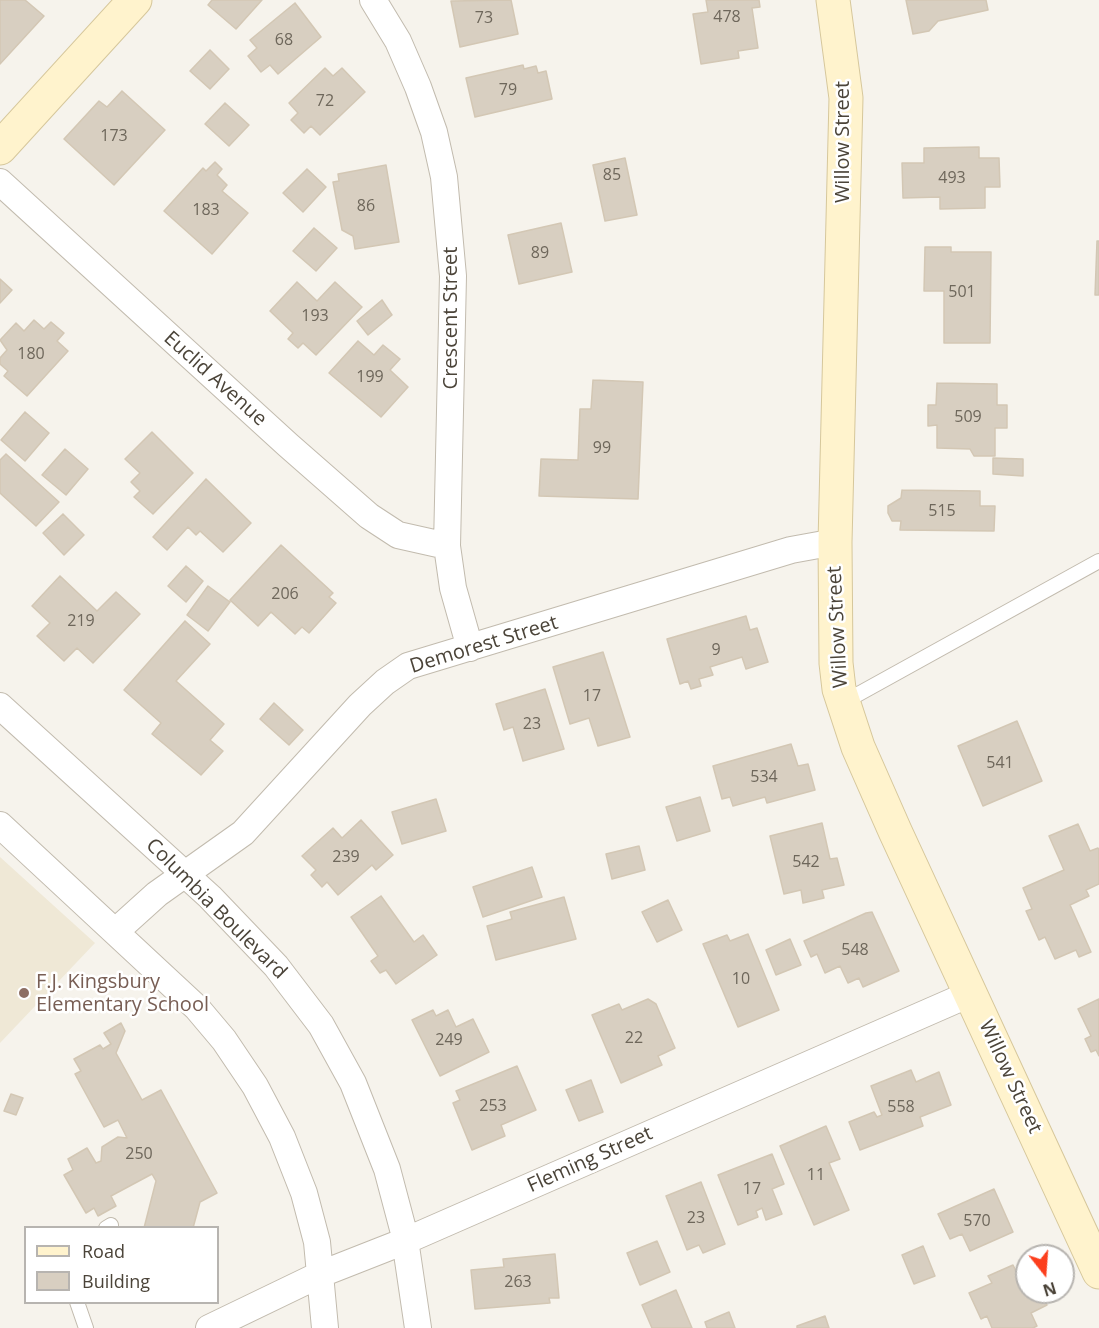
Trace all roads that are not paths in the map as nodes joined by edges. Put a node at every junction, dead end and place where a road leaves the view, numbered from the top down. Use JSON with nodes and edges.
{"nodes":[{"id":1,"x":135,"y":0,"type":"edge"},
{"id":2,"x":373,"y":0,"type":"edge"},
{"id":3,"x":833,"y":0,"type":"edge"},
{"id":4,"x":0,"y":148,"type":"edge"},
{"id":5,"x":0,"y":182,"type":"edge"},
{"id":6,"x":834,"y":542,"type":"junction"},
{"id":7,"x":447,"y":546,"type":"junction"},
{"id":8,"x":1099,"y":561,"type":"edge"},
{"id":9,"x":470,"y":648,"type":"junction"},
{"id":10,"x":843,"y":703,"type":"junction"},
{"id":11,"x":0,"y":706,"type":"edge"},
{"id":12,"x":0,"y":825,"type":"edge"},
{"id":13,"x":186,"y":874,"type":"junction"},
{"id":14,"x":116,"y":931,"type":"junction"},
{"id":15,"x":972,"y":993,"type":"junction"},
{"id":16,"x":405,"y":1241,"type":"junction"},
{"id":17,"x":1099,"y":1272,"type":"edge"},
{"id":18,"x":321,"y":1274,"type":"junction"},
{"id":19,"x":77,"y":1304,"type":"edge"},
{"id":20,"x":86,"y":1328,"type":"edge"},
{"id":21,"x":209,"y":1328,"type":"edge"},
{"id":22,"x":326,"y":1328,"type":"edge"},
{"id":23,"x":418,"y":1328,"type":"edge"}],
"edges":[{"from":1,"to":4,"type":"street"},
{"from":2,"to":7,"type":"street","name":"Crescent Street"},
{"from":3,"to":6,"type":"street","name":"Willow Street"},
{"from":5,"to":7,"type":"street","name":"Euclid Avenue"},
{"from":6,"to":9,"type":"street","name":"Demorest Street"},
{"from":6,"to":10,"type":"street","name":"Willow Street"},
{"from":7,"to":9,"type":"street","name":"Crescent Street"},
{"from":8,"to":10,"type":"lane"},
{"from":9,"to":13,"type":"street","name":"Demorest Street"},
{"from":10,"to":15,"type":"street","name":"Willow Street"},
{"from":11,"to":13,"type":"street","name":"Columbia Boulevard"},
{"from":12,"to":14,"type":"street"},
{"from":13,"to":14,"type":"street","name":"Demorest Street"},
{"from":13,"to":16,"type":"street","name":"Columbia Boulevard"},
{"from":14,"to":18,"type":"street"},
{"from":15,"to":16,"type":"street","name":"Fleming Street"},
{"from":15,"to":17,"type":"street","name":"Willow Street"},
{"from":16,"to":18,"type":"street","name":"Fleming Street"},
{"from":16,"to":23,"type":"street","name":"Columbia Boulevard"},
{"from":18,"to":21,"type":"street","name":"Fleming Street"},
{"from":18,"to":22,"type":"street"},
{"from":19,"to":20,"type":"lane"}]}
